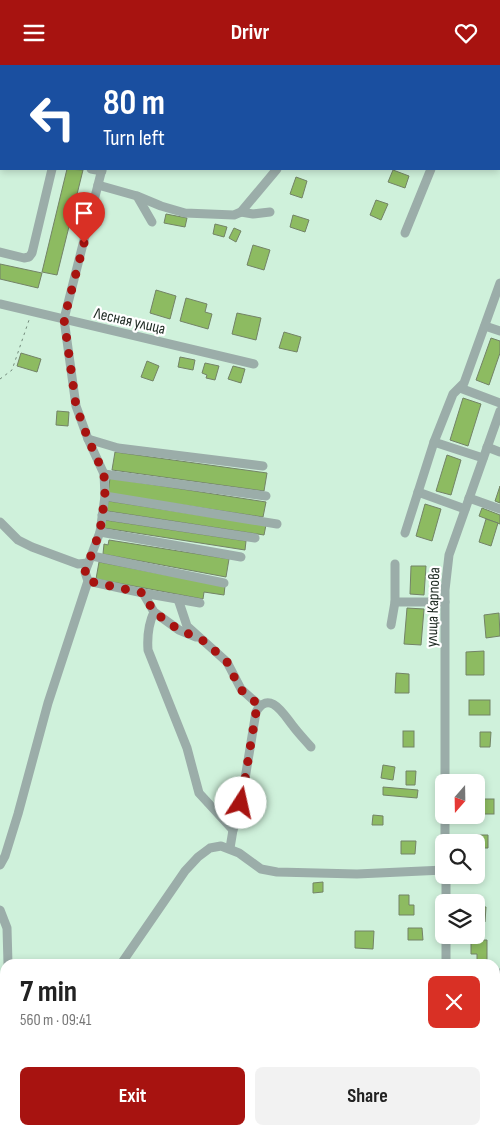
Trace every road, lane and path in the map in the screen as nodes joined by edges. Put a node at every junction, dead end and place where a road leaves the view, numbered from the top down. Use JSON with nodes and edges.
{"nodes":[{"id":1,"x":52,"y":170,"type":"edge"},
{"id":2,"x":102,"y":170,"type":"edge"},
{"id":3,"x":276,"y":170,"type":"edge"},
{"id":4,"x":431,"y":170,"type":"edge"},
{"id":5,"x":98,"y":185,"type":"junction"},
{"id":6,"x":137,"y":196,"type":"junction"},
{"id":7,"x":241,"y":212,"type":"junction"},
{"id":8,"x":270,"y":212,"type":"dead end"},
{"id":9,"x":152,"y":222,"type":"dead end"},
{"id":10,"x":405,"y":233,"type":"dead end"},
{"id":11,"x":0,"y":253,"type":"edge"},
{"id":12,"x":500,"y":283,"type":"edge"},
{"id":13,"x":0,"y":304,"type":"edge"},
{"id":14,"x":32,"y":312,"type":"junction"},
{"id":15,"x":64,"y":319,"type":"junction"},
{"id":16,"x":485,"y":326,"type":"junction"},
{"id":17,"x":500,"y":331,"type":"edge"},
{"id":18,"x":254,"y":364,"type":"dead end"},
{"id":19,"x":0,"y":379,"type":"edge"},
{"id":20,"x":460,"y":388,"type":"junction"},
{"id":21,"x":500,"y":403,"type":"edge"},
{"id":22,"x":500,"y":411,"type":"edge"},
{"id":23,"x":88,"y":439,"type":"junction"},
{"id":24,"x":434,"y":442,"type":"junction"},
{"id":25,"x":487,"y":447,"type":"junction"},
{"id":26,"x":500,"y":452,"type":"edge"},
{"id":27,"x":483,"y":459,"type":"junction"},
{"id":28,"x":262,"y":466,"type":"dead end"},
{"id":29,"x":104,"y":474,"type":"junction"},
{"id":30,"x":418,"y":492,"type":"junction"},
{"id":31,"x":105,"y":496,"type":"junction"},
{"id":32,"x":266,"y":496,"type":"dead end"},
{"id":33,"x":469,"y":498,"type":"junction"},
{"id":34,"x":465,"y":509,"type":"junction"},
{"id":35,"x":500,"y":509,"type":"edge"},
{"id":36,"x":102,"y":515,"type":"junction"},
{"id":37,"x":0,"y":522,"type":"edge"},
{"id":38,"x":277,"y":524,"type":"dead end"},
{"id":39,"x":100,"y":531,"type":"junction"},
{"id":40,"x":405,"y":533,"type":"dead end"},
{"id":41,"x":255,"y":538,"type":"dead end"},
{"id":42,"x":241,"y":557,"type":"dead end"},
{"id":43,"x":90,"y":560,"type":"junction"},
{"id":44,"x":395,"y":565,"type":"dead end"},
{"id":45,"x":88,"y":581,"type":"junction"},
{"id":46,"x":224,"y":583,"type":"dead end"},
{"id":47,"x":143,"y":593,"type":"junction"},
{"id":48,"x":178,"y":599,"type":"junction"},
{"id":49,"x":395,"y":602,"type":"junction"},
{"id":50,"x":200,"y":603,"type":"dead end"},
{"id":51,"x":445,"y":603,"type":"junction"},
{"id":52,"x":154,"y":612,"type":"junction"},
{"id":53,"x":392,"y":625,"type":"dead end"},
{"id":54,"x":201,"y":639,"type":"junction"},
{"id":55,"x":260,"y":706,"type":"junction"},
{"id":56,"x":311,"y":747,"type":"dead end"},
{"id":57,"x":445,"y":774,"type":"edge"},
{"id":58,"x":233,"y":830,"type":"junction"},
{"id":59,"x":230,"y":848,"type":"junction"},
{"id":60,"x":0,"y":865,"type":"edge"},
{"id":61,"x":435,"y":870,"type":"edge"},
{"id":62,"x":0,"y":910,"type":"edge"},
{"id":63,"x":446,"y":944,"type":"edge"},
{"id":64,"x":8,"y":959,"type":"edge"},
{"id":65,"x":125,"y":959,"type":"edge"},
{"id":66,"x":446,"y":959,"type":"edge"}],
"edges":[{"from":1,"to":11,"type":"street"},
{"from":2,"to":5,"type":"street"},
{"from":3,"to":7,"type":"street"},
{"from":4,"to":10,"type":"street"},
{"from":5,"to":6,"type":"street"},
{"from":5,"to":15,"type":"street"},
{"from":6,"to":7,"type":"street"},
{"from":6,"to":9,"type":"street"},
{"from":7,"to":8,"type":"street"},
{"from":12,"to":16,"type":"street"},
{"from":13,"to":14,"type":"street","name":"Лесная улица"},
{"from":14,"to":15,"type":"street","name":"Лесная улица"},
{"from":14,"to":19,"type":"path"},
{"from":15,"to":18,"type":"street","name":"Лесная улица"},
{"from":15,"to":23,"type":"street"},
{"from":16,"to":17,"type":"street"},
{"from":16,"to":20,"type":"street"},
{"from":20,"to":21,"type":"street"},
{"from":20,"to":24,"type":"street"},
{"from":22,"to":25,"type":"street","name":"улица Карпова"},
{"from":23,"to":28,"type":"street"},
{"from":23,"to":29,"type":"street"},
{"from":24,"to":27,"type":"street"},
{"from":24,"to":30,"type":"street"},
{"from":25,"to":26,"type":"street"},
{"from":25,"to":27,"type":"street","name":"улица Карпова"},
{"from":27,"to":33,"type":"street","name":"улица Карпова"},
{"from":29,"to":31,"type":"street"},
{"from":29,"to":32,"type":"street"},
{"from":30,"to":34,"type":"street"},
{"from":30,"to":40,"type":"street"},
{"from":31,"to":36,"type":"street"},
{"from":31,"to":38,"type":"street"},
{"from":33,"to":34,"type":"street","name":"улица Карпова"},
{"from":33,"to":35,"type":"street"},
{"from":34,"to":51,"type":"street","name":"улица Карпова"},
{"from":36,"to":39,"type":"street"},
{"from":36,"to":41,"type":"street"},
{"from":37,"to":43,"type":"street"},
{"from":39,"to":42,"type":"street"},
{"from":39,"to":43,"type":"street"},
{"from":43,"to":45,"type":"street"},
{"from":43,"to":46,"type":"street"},
{"from":44,"to":49,"type":"street"},
{"from":45,"to":47,"type":"street"},
{"from":45,"to":60,"type":"street"},
{"from":47,"to":48,"type":"street"},
{"from":47,"to":52,"type":"street"},
{"from":48,"to":50,"type":"street"},
{"from":48,"to":54,"type":"street"},
{"from":49,"to":51,"type":"street"},
{"from":49,"to":53,"type":"street"},
{"from":51,"to":57,"type":"street","name":"улица Карпова"},
{"from":52,"to":54,"type":"street"},
{"from":52,"to":58,"type":"street"},
{"from":54,"to":55,"type":"street"},
{"from":55,"to":56,"type":"street"},
{"from":55,"to":58,"type":"street"},
{"from":58,"to":59,"type":"street"},
{"from":59,"to":61,"type":"street"},
{"from":59,"to":65,"type":"street"},
{"from":62,"to":64,"type":"street"},
{"from":63,"to":66,"type":"street"}]}
